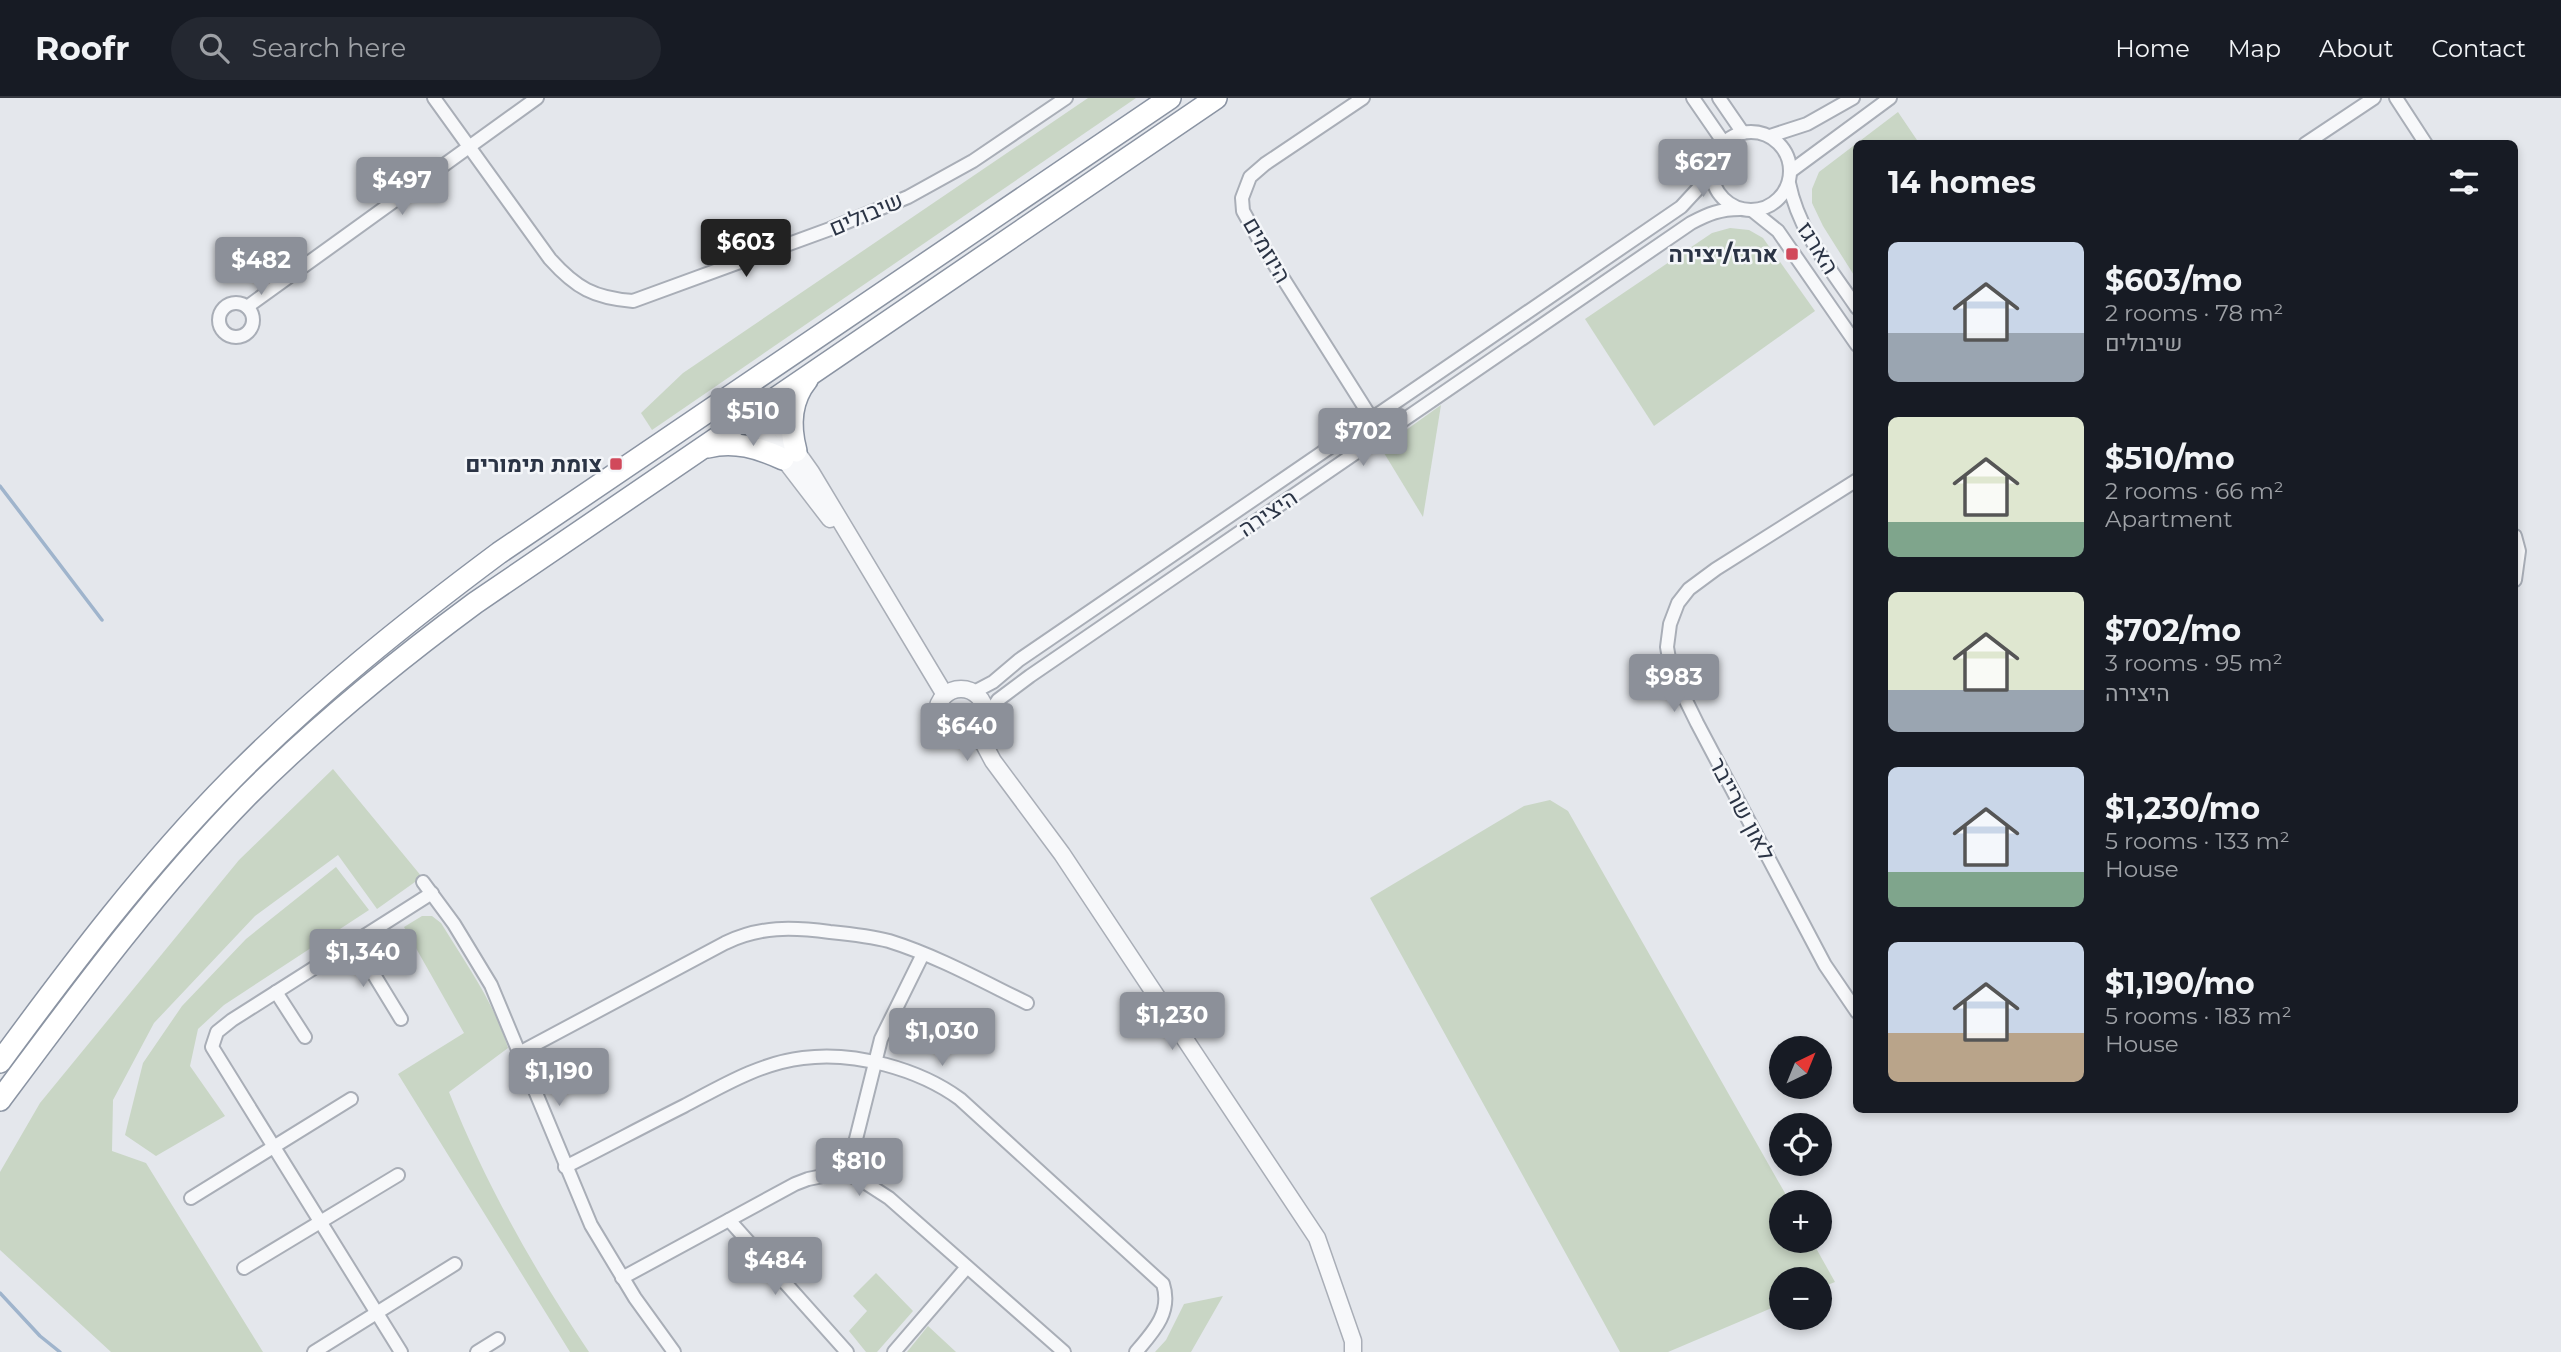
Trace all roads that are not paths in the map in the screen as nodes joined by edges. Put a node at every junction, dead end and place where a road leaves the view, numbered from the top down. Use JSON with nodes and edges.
{"nodes":[{"id":1,"x":434,"y":98,"type":"edge"},
{"id":2,"x":537,"y":98,"type":"edge"},
{"id":3,"x":1066,"y":98,"type":"edge"},
{"id":4,"x":1170,"y":98,"type":"edge"},
{"id":5,"x":1216,"y":98,"type":"edge"},
{"id":6,"x":1363,"y":98,"type":"edge"},
{"id":7,"x":1693,"y":98,"type":"edge"},
{"id":8,"x":1719,"y":98,"type":"edge"},
{"id":9,"x":1853,"y":98,"type":"edge"},
{"id":10,"x":1890,"y":98,"type":"edge"},
{"id":11,"x":2374,"y":98,"type":"edge"},
{"id":12,"x":2396,"y":98,"type":"edge"},
{"id":13,"x":1743,"y":132,"type":"junction"},
{"id":14,"x":1770,"y":136,"type":"junction"},
{"id":15,"x":2311,"y":140,"type":"edge"},
{"id":16,"x":2423,"y":140,"type":"edge"},
{"id":17,"x":1724,"y":143,"type":"junction"},
{"id":18,"x":468,"y":147,"type":"junction"},
{"id":19,"x":1713,"y":162,"type":"junction"},
{"id":20,"x":1790,"y":177,"type":"junction"},
{"id":21,"x":1740,"y":209,"type":"junction"},
{"id":22,"x":1753,"y":211,"type":"junction"},
{"id":23,"x":1853,"y":302,"type":"edge"},
{"id":24,"x":247,"y":307,"type":"dead end"},
{"id":25,"x":1853,"y":339,"type":"edge"},
{"id":26,"x":811,"y":376,"type":"junction"},
{"id":27,"x":742,"y":389,"type":"junction"},
{"id":28,"x":758,"y":412,"type":"junction"},
{"id":29,"x":1372,"y":418,"type":"junction"},
{"id":30,"x":1382,"y":435,"type":"junction"},
{"id":31,"x":703,"y":449,"type":"junction"},
{"id":32,"x":790,"y":455,"type":"junction"},
{"id":33,"x":1853,"y":483,"type":"edge"},
{"id":34,"x":974,"y":692,"type":"junction"},
{"id":35,"x":945,"y":695,"type":"junction"},
{"id":36,"x":975,"y":730,"type":"junction"},
{"id":37,"x":423,"y":882,"type":"dead end"},
{"id":38,"x":432,"y":893,"type":"junction"},
{"id":39,"x":354,"y":942,"type":"junction"},
{"id":40,"x":923,"y":954,"type":"junction"},
{"id":41,"x":276,"y":992,"type":"junction"},
{"id":42,"x":1027,"y":1003,"type":"dead end"},
{"id":43,"x":1853,"y":1006,"type":"edge"},
{"id":44,"x":401,"y":1019,"type":"dead end"},
{"id":45,"x":305,"y":1037,"type":"dead end"},
{"id":46,"x":519,"y":1053,"type":"junction"},
{"id":47,"x":0,"y":1062,"type":"edge"},
{"id":48,"x":874,"y":1063,"type":"junction"},
{"id":49,"x":351,"y":1099,"type":"dead end"},
{"id":50,"x":0,"y":1100,"type":"edge"},
{"id":51,"x":273,"y":1147,"type":"junction"},
{"id":52,"x":565,"y":1167,"type":"junction"},
{"id":53,"x":398,"y":1175,"type":"dead end"},
{"id":54,"x":846,"y":1175,"type":"junction"},
{"id":55,"x":191,"y":1198,"type":"dead end"},
{"id":56,"x":729,"y":1220,"type":"junction"},
{"id":57,"x":320,"y":1222,"type":"junction"},
{"id":58,"x":455,"y":1264,"type":"dead end"},
{"id":59,"x":967,"y":1267,"type":"junction"},
{"id":60,"x":244,"y":1268,"type":"dead end"},
{"id":61,"x":622,"y":1278,"type":"junction"},
{"id":62,"x":377,"y":1313,"type":"junction"},
{"id":63,"x":498,"y":1339,"type":"dead end"},
{"id":64,"x":314,"y":1352,"type":"edge"},
{"id":65,"x":401,"y":1352,"type":"edge"},
{"id":66,"x":477,"y":1352,"type":"edge"},
{"id":67,"x":674,"y":1352,"type":"edge"},
{"id":68,"x":847,"y":1352,"type":"edge"},
{"id":69,"x":894,"y":1352,"type":"edge"},
{"id":70,"x":1064,"y":1352,"type":"edge"},
{"id":71,"x":1136,"y":1352,"type":"edge"},
{"id":72,"x":1353,"y":1352,"type":"edge"}],
"edges":[{"from":1,"to":18,"type":"street","name":"שיבולים"},
{"from":2,"to":18,"type":"street"},
{"from":3,"to":18,"type":"street","name":"שיבולים"},
{"from":4,"to":27,"type":"highway"},
{"from":5,"to":26,"type":"highway"},
{"from":6,"to":29,"type":"street","name":"היוזמים"},
{"from":7,"to":17,"type":"street"},
{"from":8,"to":13,"type":"street"},
{"from":9,"to":14,"type":"street"},
{"from":10,"to":20,"type":"street"},
{"from":11,"to":15,"type":"street"},
{"from":12,"to":16,"type":"street"},
{"from":13,"to":14,"type":"street"},
{"from":13,"to":17,"type":"street"},
{"from":14,"to":20,"type":"street"},
{"from":17,"to":19,"type":"street"},
{"from":18,"to":24,"type":"street"},
{"from":19,"to":21,"type":"street"},
{"from":19,"to":29,"type":"street","name":"היצירה"},
{"from":20,"to":22,"type":"street"},
{"from":20,"to":23,"type":"street","name":"הארגז"},
{"from":21,"to":22,"type":"street"},
{"from":21,"to":30,"type":"street","name":"היצירה"},
{"from":22,"to":25,"type":"street","name":"הארגז"},
{"from":26,"to":28,"type":"highway"},
{"from":26,"to":32,"type":"highway"},
{"from":27,"to":28,"type":"street"},
{"from":27,"to":47,"type":"highway"},
{"from":28,"to":31,"type":"highway"},
{"from":28,"to":32,"type":"street"},
{"from":29,"to":30,"type":"street","name":"היוזמים"},
{"from":29,"to":34,"type":"street","name":"היצירה"},
{"from":30,"to":36,"type":"street","name":"היצירה"},
{"from":31,"to":32,"type":"highway"},
{"from":31,"to":50,"type":"highway"},
{"from":32,"to":35,"type":"street"},
{"from":33,"to":43,"type":"street","name":"לאון שרייבר"},
{"from":34,"to":35,"type":"street"},
{"from":34,"to":36,"type":"street"},
{"from":35,"to":36,"type":"street"},
{"from":36,"to":72,"type":"street"},
{"from":37,"to":38,"type":"street"},
{"from":38,"to":39,"type":"street"},
{"from":38,"to":46,"type":"street"},
{"from":39,"to":41,"type":"street"},
{"from":39,"to":44,"type":"street"},
{"from":40,"to":42,"type":"street"},
{"from":40,"to":46,"type":"street"},
{"from":40,"to":48,"type":"street"},
{"from":41,"to":45,"type":"street"},
{"from":41,"to":51,"type":"street"},
{"from":46,"to":52,"type":"street"},
{"from":48,"to":52,"type":"street"},
{"from":48,"to":54,"type":"street"},
{"from":48,"to":71,"type":"street"},
{"from":49,"to":51,"type":"street"},
{"from":51,"to":55,"type":"street"},
{"from":51,"to":57,"type":"street"},
{"from":52,"to":61,"type":"street"},
{"from":53,"to":57,"type":"street"},
{"from":54,"to":56,"type":"street"},
{"from":54,"to":59,"type":"street"},
{"from":56,"to":61,"type":"street"},
{"from":56,"to":68,"type":"street"},
{"from":57,"to":60,"type":"street"},
{"from":57,"to":62,"type":"street"},
{"from":58,"to":62,"type":"street"},
{"from":59,"to":69,"type":"street"},
{"from":59,"to":70,"type":"street"},
{"from":61,"to":67,"type":"street"},
{"from":62,"to":64,"type":"street"},
{"from":62,"to":65,"type":"street"},
{"from":63,"to":66,"type":"street"}]}
